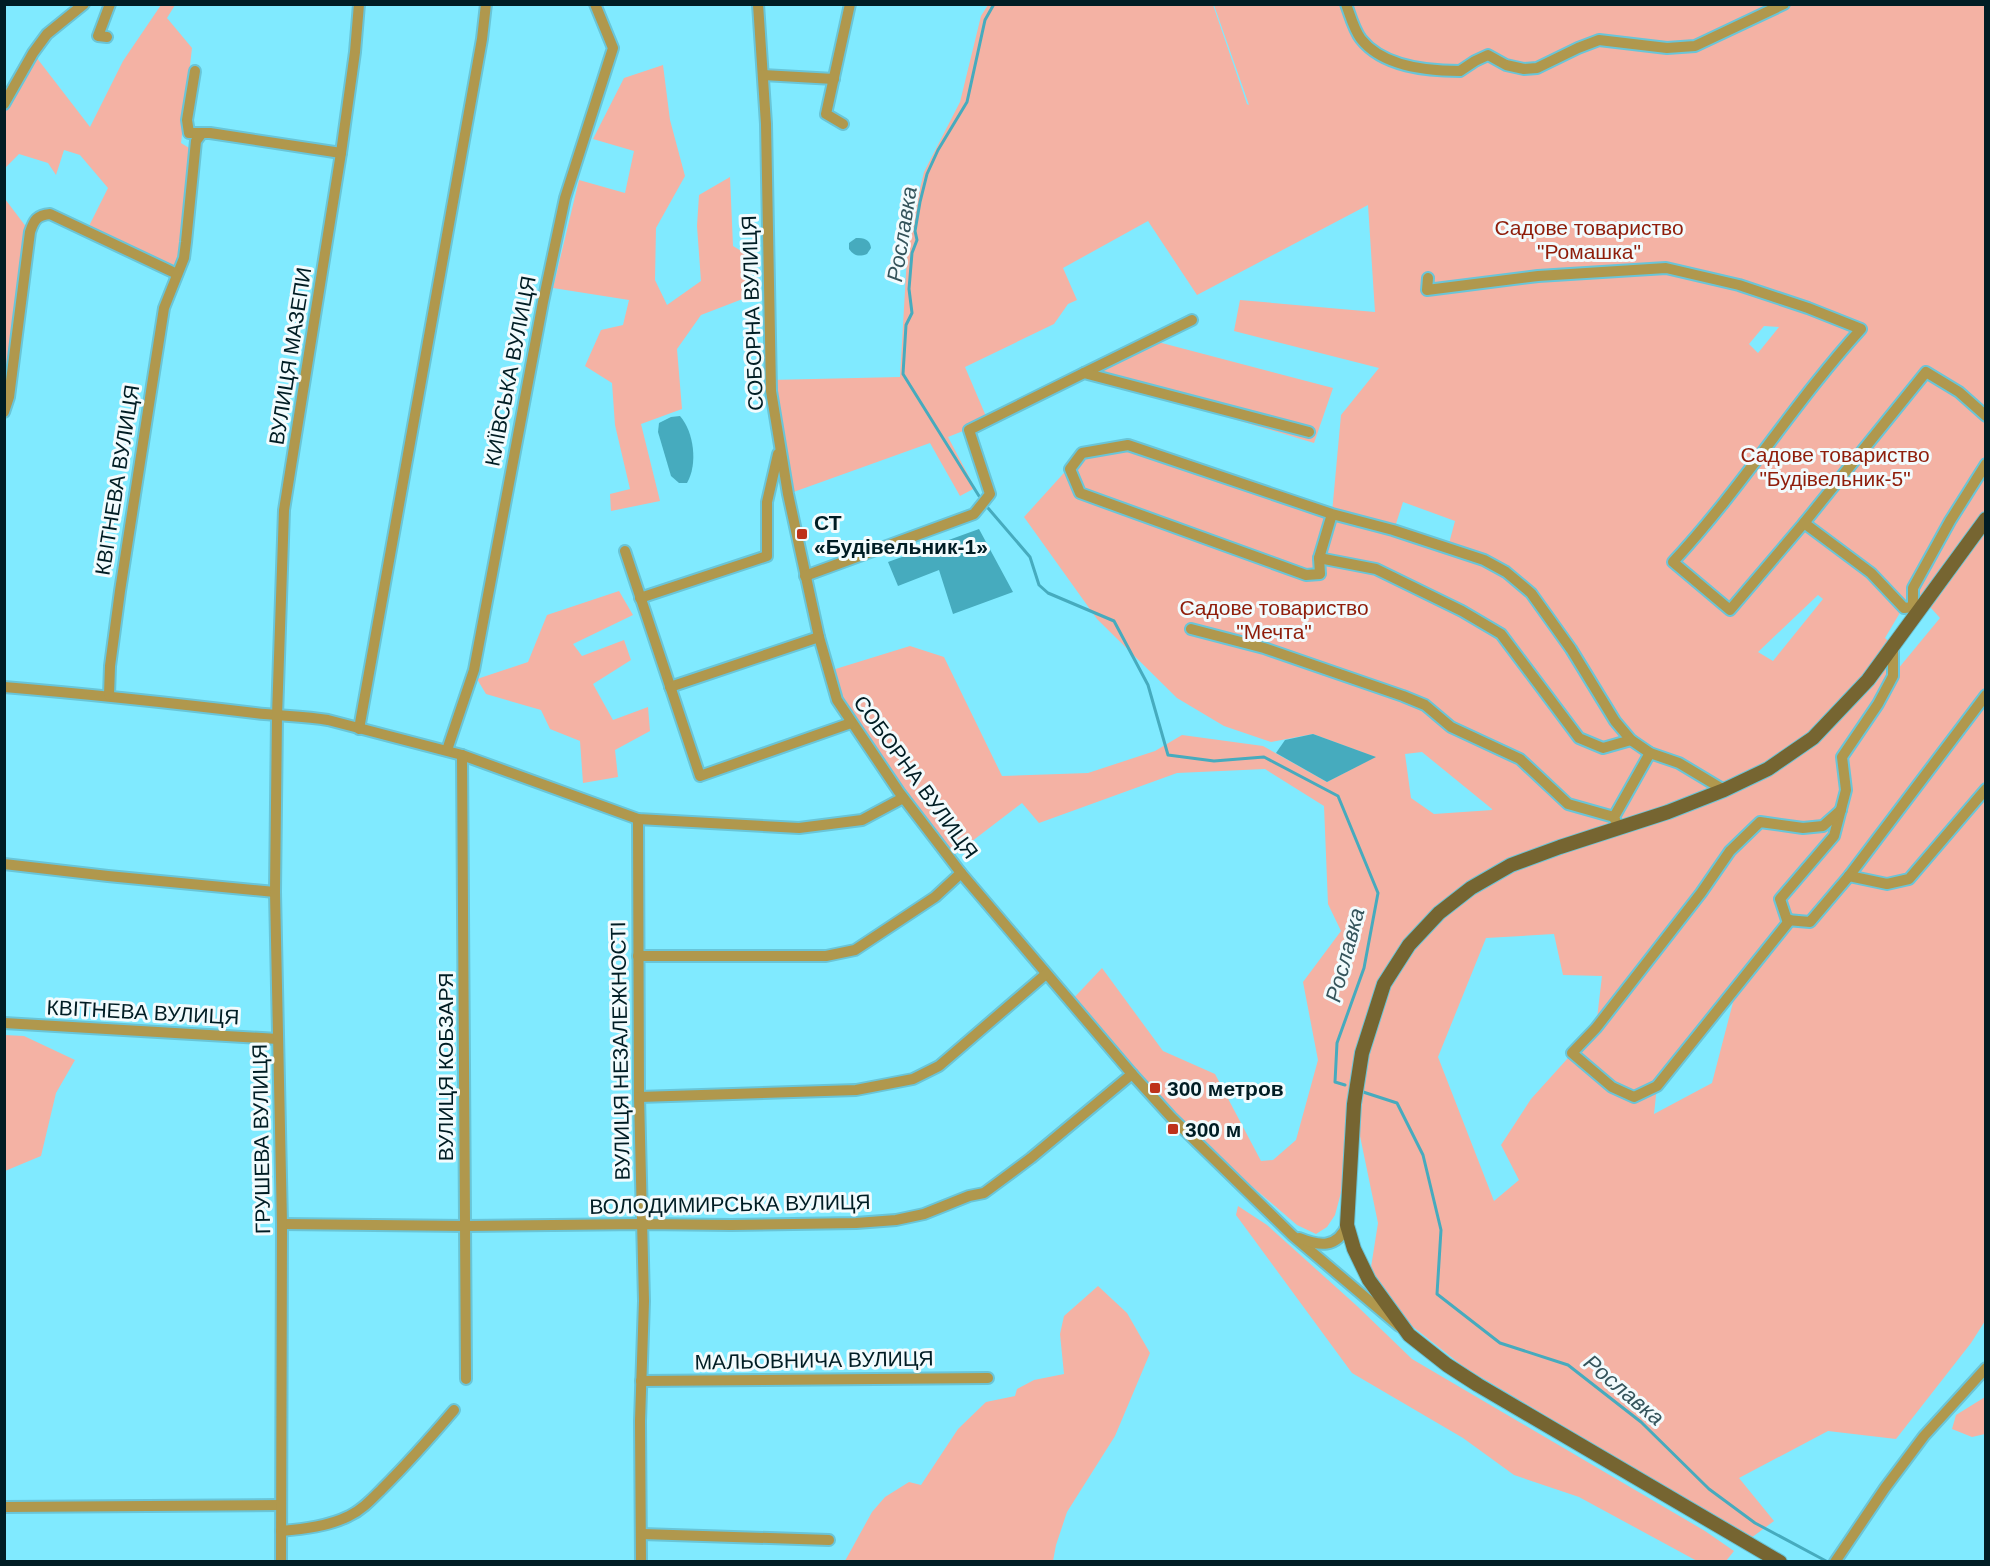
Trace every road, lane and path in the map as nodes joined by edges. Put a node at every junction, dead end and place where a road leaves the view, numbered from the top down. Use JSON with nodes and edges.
{"nodes":[{"id":1,"x":84,"y":4,"type":"edge"},
{"id":2,"x":110,"y":4,"type":"edge"},
{"id":3,"x":359,"y":4,"type":"edge"},
{"id":4,"x":486,"y":4,"type":"edge"},
{"id":5,"x":595,"y":4,"type":"edge"},
{"id":6,"x":758,"y":4,"type":"edge"},
{"id":7,"x":850,"y":4,"type":"edge"},
{"id":8,"x":1346,"y":4,"type":"edge"},
{"id":9,"x":1784,"y":4,"type":"edge"},
{"id":10,"x":107,"y":37,"type":"dead end"},
{"id":11,"x":195,"y":71,"type":"dead end"},
{"id":12,"x":763,"y":75,"type":"junction"},
{"id":13,"x":834,"y":79,"type":"junction"},
{"id":14,"x":4,"y":104,"type":"edge"},
{"id":15,"x":843,"y":124,"type":"dead end"},
{"id":16,"x":202,"y":133,"type":"junction"},
{"id":17,"x":341,"y":153,"type":"junction"},
{"id":18,"x":177,"y":274,"type":"junction"},
{"id":19,"x":1428,"y":278,"type":"dead end"},
{"id":20,"x":1192,"y":320,"type":"dead end"},
{"id":21,"x":1084,"y":373,"type":"junction"},
{"id":22,"x":4,"y":412,"type":"edge"},
{"id":23,"x":1986,"y":416,"type":"edge"},
{"id":24,"x":1309,"y":432,"type":"dead end"},
{"id":25,"x":779,"y":448,"type":"junction"},
{"id":26,"x":1986,"y":464,"type":"edge"},
{"id":27,"x":1332,"y":514,"type":"junction"},
{"id":28,"x":1986,"y":519,"type":"edge"},
{"id":29,"x":1804,"y":523,"type":"junction"},
{"id":30,"x":625,"y":551,"type":"dead end"},
{"id":31,"x":1319,"y":558,"type":"junction"},
{"id":32,"x":805,"y":576,"type":"junction"},
{"id":33,"x":640,"y":598,"type":"junction"},
{"id":34,"x":1915,"y":610,"type":"junction"},
{"id":35,"x":1191,"y":629,"type":"dead end"},
{"id":36,"x":819,"y":637,"type":"junction"},
{"id":37,"x":1893,"y":645,"type":"junction"},
{"id":38,"x":4,"y":687,"type":"edge"},
{"id":39,"x":670,"y":687,"type":"junction"},
{"id":40,"x":109,"y":695,"type":"junction"},
{"id":41,"x":1986,"y":695,"type":"edge"},
{"id":42,"x":277,"y":716,"type":"junction"},
{"id":43,"x":851,"y":723,"type":"junction"},
{"id":44,"x":359,"y":729,"type":"junction"},
{"id":45,"x":1631,"y":740,"type":"junction"},
{"id":46,"x":447,"y":750,"type":"junction"},
{"id":47,"x":1650,"y":753,"type":"junction"},
{"id":48,"x":462,"y":755,"type":"junction"},
{"id":49,"x":1986,"y":789,"type":"edge"},
{"id":50,"x":1724,"y":790,"type":"junction"},
{"id":51,"x":903,"y":798,"type":"junction"},
{"id":52,"x":1841,"y":810,"type":"junction"},
{"id":53,"x":638,"y":819,"type":"junction"},
{"id":54,"x":1617,"y":823,"type":"junction"},
{"id":55,"x":4,"y":864,"type":"edge"},
{"id":56,"x":961,"y":873,"type":"junction"},
{"id":57,"x":1849,"y":876,"type":"junction"},
{"id":58,"x":275,"y":892,"type":"junction"},
{"id":59,"x":1790,"y":920,"type":"junction"},
{"id":60,"x":638,"y":956,"type":"junction"},
{"id":61,"x":1046,"y":974,"type":"junction"},
{"id":62,"x":4,"y":1023,"type":"edge"},
{"id":63,"x":279,"y":1039,"type":"junction"},
{"id":64,"x":1132,"y":1074,"type":"junction"},
{"id":65,"x":639,"y":1097,"type":"junction"},
{"id":66,"x":282,"y":1224,"type":"junction"},
{"id":67,"x":642,"y":1224,"type":"junction"},
{"id":68,"x":1347,"y":1225,"type":"junction"},
{"id":69,"x":466,"y":1226,"type":"junction"},
{"id":70,"x":1293,"y":1236,"type":"junction"},
{"id":71,"x":1409,"y":1335,"type":"junction"},
{"id":72,"x":1986,"y":1368,"type":"edge"},
{"id":73,"x":988,"y":1378,"type":"dead end"},
{"id":74,"x":466,"y":1379,"type":"dead end"},
{"id":75,"x":641,"y":1381,"type":"junction"},
{"id":76,"x":454,"y":1410,"type":"dead end"},
{"id":77,"x":281,"y":1505,"type":"junction"},
{"id":78,"x":4,"y":1507,"type":"edge"},
{"id":79,"x":281,"y":1531,"type":"junction"},
{"id":80,"x":642,"y":1534,"type":"junction"},
{"id":81,"x":829,"y":1540,"type":"dead end"},
{"id":82,"x":281,"y":1562,"type":"edge"},
{"id":83,"x":641,"y":1562,"type":"edge"},
{"id":84,"x":1780,"y":1562,"type":"edge"},
{"id":85,"x":1835,"y":1562,"type":"edge"}],
"edges":[{"from":1,"to":14,"type":"street"},
{"from":2,"to":10,"type":"street"},
{"from":3,"to":17,"type":"street","name":"ВУЛИЦЯ МАЗЕПИ"},
{"from":4,"to":44,"type":"street"},
{"from":5,"to":46,"type":"street","name":"КИЇВСЬКА ВУЛИЦЯ"},
{"from":6,"to":12,"type":"street","name":"СОБОРНА ВУЛИЦЯ"},
{"from":7,"to":13,"type":"street"},
{"from":8,"to":9,"type":"street"},
{"from":11,"to":16,"type":"street"},
{"from":12,"to":13,"type":"street"},
{"from":12,"to":25,"type":"street","name":"СОБОРНА ВУЛИЦЯ"},
{"from":13,"to":15,"type":"street"},
{"from":16,"to":17,"type":"street"},
{"from":16,"to":18,"type":"street","name":"КВІТНЕВА ВУЛИЦЯ"},
{"from":17,"to":42,"type":"street","name":"ВУЛИЦЯ МАЗЕПИ"},
{"from":18,"to":22,"type":"street"},
{"from":18,"to":40,"type":"street","name":"КВІТНЕВА ВУЛИЦЯ"},
{"from":19,"to":29,"type":"street"},
{"from":20,"to":21,"type":"street"},
{"from":21,"to":24,"type":"street"},
{"from":21,"to":32,"type":"street"},
{"from":23,"to":29,"type":"street"},
{"from":25,"to":32,"type":"street","name":"СОБОРНА ВУЛИЦЯ"},
{"from":25,"to":33,"type":"street"},
{"from":26,"to":34,"type":"street"},
{"from":27,"to":31,"type":"street"},
{"from":27,"to":31,"type":"street"},
{"from":27,"to":45,"type":"street"},
{"from":28,"to":34,"type":"main road"},
{"from":29,"to":34,"type":"street"},
{"from":30,"to":33,"type":"street"},
{"from":31,"to":45,"type":"street"},
{"from":32,"to":36,"type":"street","name":"СОБОРНА ВУЛИЦЯ"},
{"from":33,"to":39,"type":"street"},
{"from":34,"to":37,"type":"main road"},
{"from":35,"to":54,"type":"street"},
{"from":36,"to":39,"type":"street"},
{"from":36,"to":43,"type":"street","name":"СОБОРНА ВУЛИЦЯ"},
{"from":37,"to":50,"type":"main road"},
{"from":37,"to":52,"type":"street"},
{"from":38,"to":40,"type":"street"},
{"from":39,"to":43,"type":"street"},
{"from":40,"to":42,"type":"street"},
{"from":41,"to":57,"type":"street"},
{"from":42,"to":44,"type":"street"},
{"from":42,"to":58,"type":"street","name":"ГРУШЕВА ВУЛИЦЯ"},
{"from":43,"to":51,"type":"street","name":"СОБОРНА ВУЛИЦЯ"},
{"from":44,"to":46,"type":"street"},
{"from":45,"to":47,"type":"street"},
{"from":46,"to":48,"type":"street"},
{"from":47,"to":50,"type":"street"},
{"from":47,"to":54,"type":"street"},
{"from":48,"to":53,"type":"street"},
{"from":48,"to":69,"type":"street","name":"ВУЛИЦЯ КОБЗАРЯ"},
{"from":49,"to":57,"type":"street"},
{"from":50,"to":54,"type":"main road"},
{"from":51,"to":53,"type":"street"},
{"from":51,"to":56,"type":"street","name":"СОБОРНА ВУЛИЦЯ"},
{"from":52,"to":59,"type":"street"},
{"from":52,"to":59,"type":"street"},
{"from":53,"to":60,"type":"street","name":"ВУЛИЦЯ НЕЗАЛЕЖНОСТІ"},
{"from":54,"to":68,"type":"main road"},
{"from":55,"to":58,"type":"street"},
{"from":56,"to":60,"type":"street"},
{"from":56,"to":61,"type":"street","name":"СОБОРНА ВУЛИЦЯ"},
{"from":57,"to":59,"type":"street"},
{"from":58,"to":63,"type":"street","name":"ГРУШЕВА ВУЛИЦЯ"},
{"from":60,"to":65,"type":"street","name":"ВУЛИЦЯ НЕЗАЛЕЖНОСТІ"},
{"from":61,"to":64,"type":"street","name":"СОБОРНА ВУЛИЦЯ"},
{"from":61,"to":65,"type":"street"},
{"from":62,"to":63,"type":"street","name":"КВІТНЕВА ВУЛИЦЯ"},
{"from":63,"to":66,"type":"street","name":"ГРУШЕВА ВУЛИЦЯ"},
{"from":64,"to":67,"type":"street","name":"ВОЛОДИМИРСЬКА ВУЛИЦЯ"},
{"from":64,"to":70,"type":"street","name":"СОБОРНА ВУЛИЦЯ"},
{"from":65,"to":67,"type":"street","name":"ВУЛИЦЯ НЕЗАЛЕЖНОСТІ"},
{"from":66,"to":69,"type":"street","name":"ВОЛОДИМИРСЬКА ВУЛИЦЯ"},
{"from":66,"to":77,"type":"street","name":"ГРУШЕВА ВУЛИЦЯ"},
{"from":67,"to":69,"type":"street","name":"ВОЛОДИМИРСЬКА ВУЛИЦЯ"},
{"from":67,"to":75,"type":"street","name":"ВУЛИЦЯ НЕЗАЛЕЖНОСТІ"},
{"from":68,"to":70,"type":"street"},
{"from":68,"to":71,"type":"main road"},
{"from":69,"to":74,"type":"street","name":"ВУЛИЦЯ КОБЗАРЯ"},
{"from":70,"to":71,"type":"street","name":"СОБОРНА ВУЛИЦЯ"},
{"from":71,"to":84,"type":"main road"},
{"from":72,"to":85,"type":"street"},
{"from":73,"to":75,"type":"street","name":"МАЛЬОВНИЧА ВУЛИЦЯ"},
{"from":75,"to":80,"type":"street","name":"ВУЛИЦЯ НЕЗАЛЕЖНОСТІ"},
{"from":76,"to":79,"type":"street"},
{"from":77,"to":78,"type":"street"},
{"from":77,"to":79,"type":"street","name":"ГРУШЕВА ВУЛИЦЯ"},
{"from":79,"to":82,"type":"street","name":"ГРУШЕВА ВУЛИЦЯ"},
{"from":80,"to":81,"type":"street"},
{"from":80,"to":83,"type":"street","name":"ВУЛИЦЯ НЕЗАЛЕЖНОСТІ"}]}
